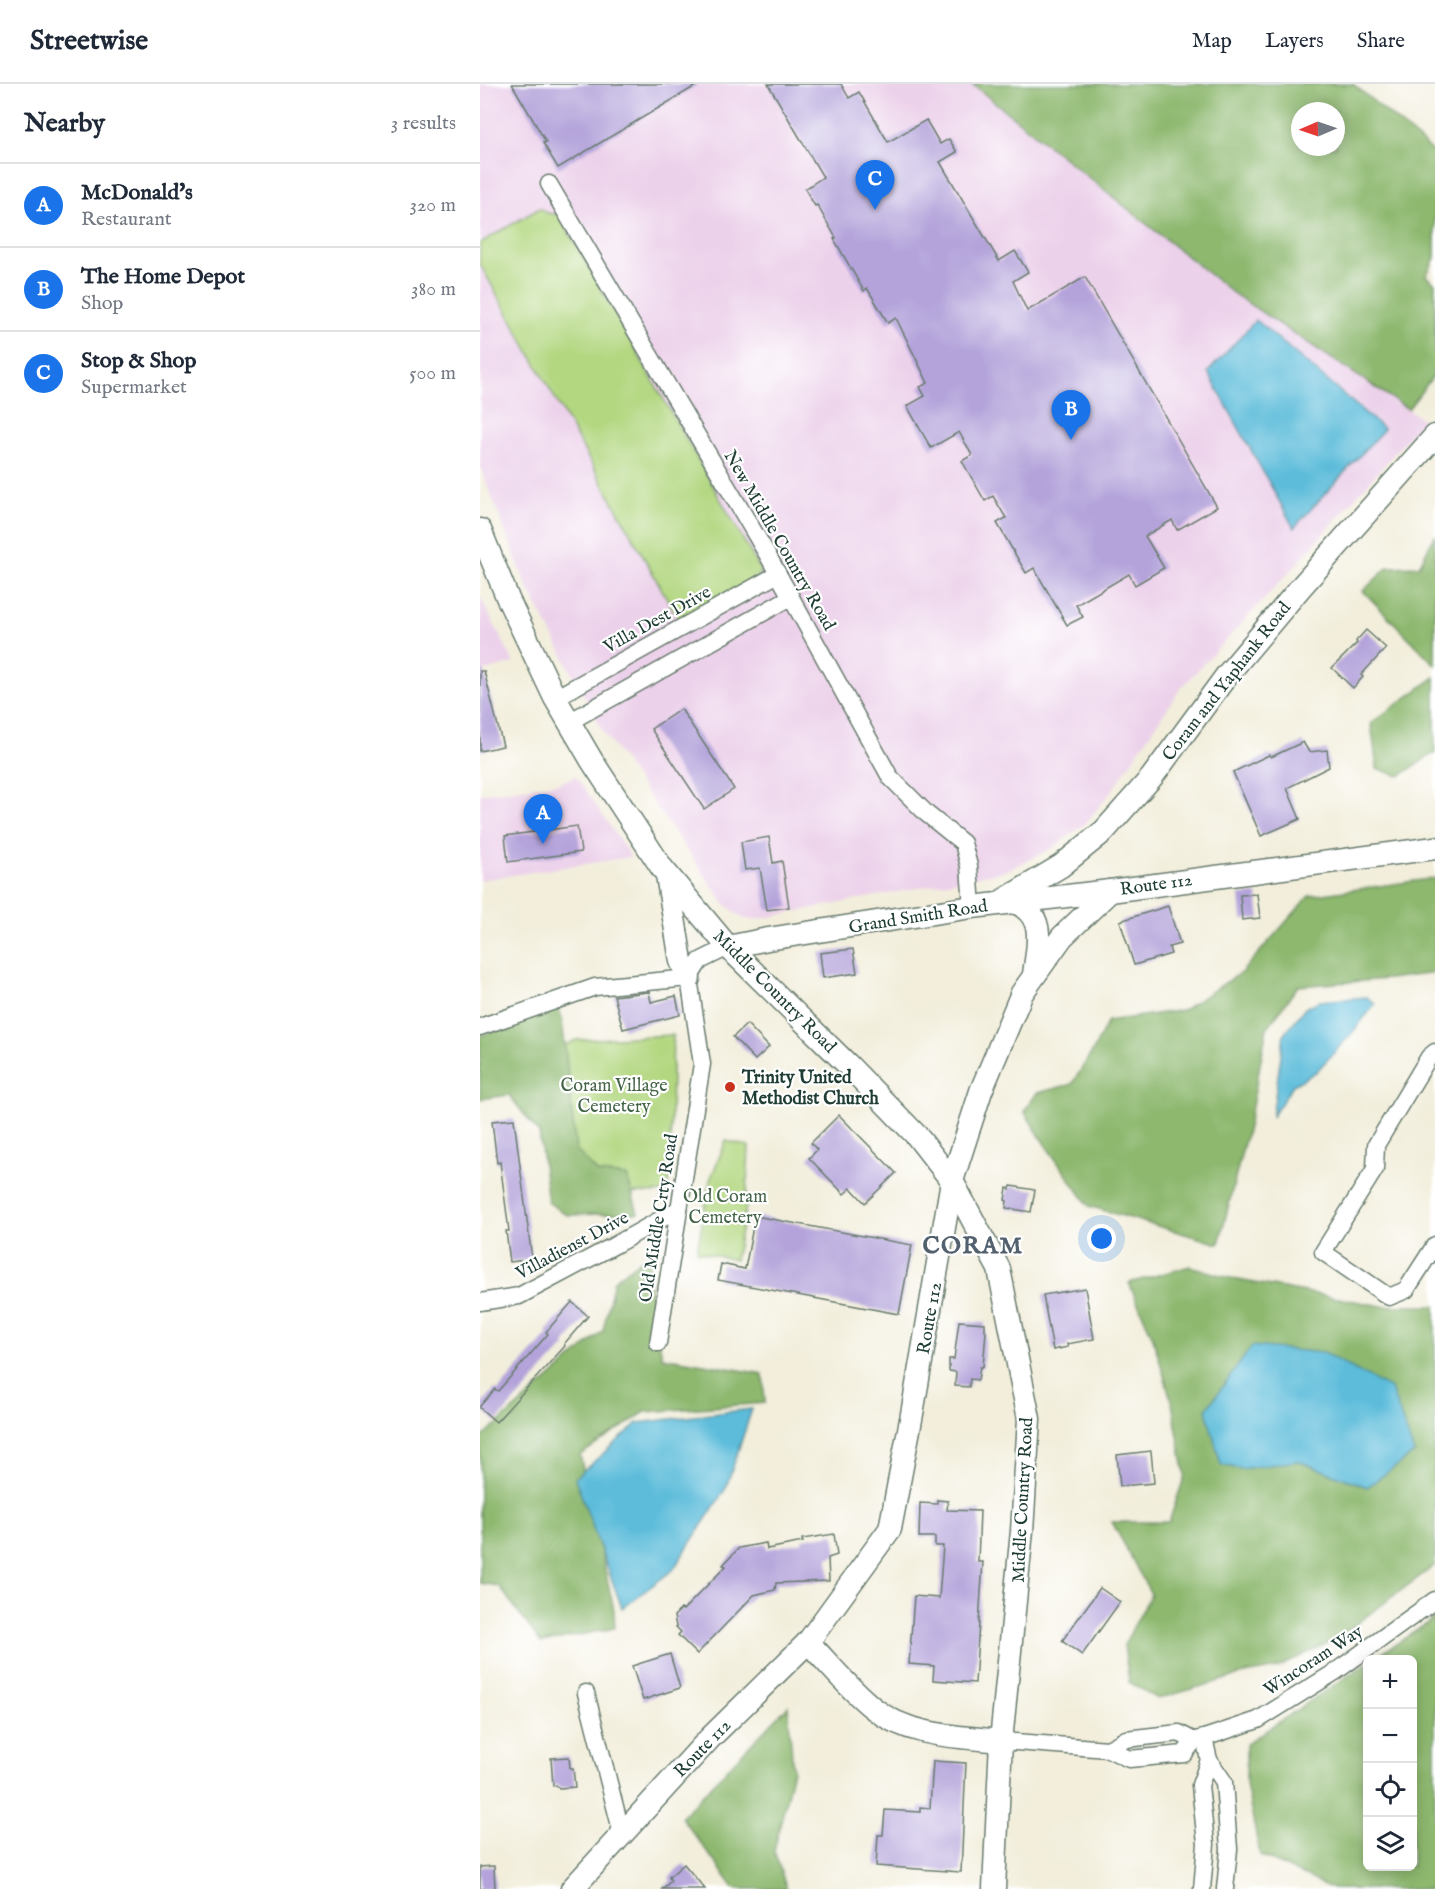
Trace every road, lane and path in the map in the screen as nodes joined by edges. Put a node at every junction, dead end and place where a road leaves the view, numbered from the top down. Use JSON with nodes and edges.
{"nodes":[{"id":1,"x":549,"y":184,"type":"dead end"},
{"id":2,"x":1431,"y":447,"type":"edge"},
{"id":3,"x":480,"y":530,"type":"edge"},
{"id":4,"x":778,"y":574,"type":"junction"},
{"id":5,"x":791,"y":597,"type":"junction"},
{"id":6,"x":555,"y":698,"type":"junction"},
{"id":7,"x":569,"y":722,"type":"junction"},
{"id":8,"x":1435,"y":848,"type":"edge"},
{"id":9,"x":666,"y":873,"type":"junction"},
{"id":10,"x":1110,"y":891,"type":"junction"},
{"id":11,"x":1007,"y":903,"type":"junction"},
{"id":12,"x":972,"y":907,"type":"junction"},
{"id":13,"x":728,"y":947,"type":"junction"},
{"id":14,"x":1034,"y":977,"type":"junction"},
{"id":15,"x":689,"y":978,"type":"junction"},
{"id":16,"x":480,"y":1027,"type":"edge"},
{"id":17,"x":1435,"y":1052,"type":"edge"},
{"id":18,"x":952,"y":1181,"type":"junction"},
{"id":19,"x":679,"y":1209,"type":"junction"},
{"id":20,"x":1435,"y":1245,"type":"edge"},
{"id":21,"x":480,"y":1302,"type":"edge"},
{"id":22,"x":658,"y":1343,"type":"dead end"},
{"id":23,"x":1435,"y":1600,"type":"edge"},
{"id":24,"x":808,"y":1642,"type":"junction"},
{"id":25,"x":586,"y":1693,"type":"dead end"},
{"id":26,"x":1199,"y":1739,"type":"junction"},
{"id":27,"x":1001,"y":1741,"type":"junction"},
{"id":28,"x":1209,"y":1760,"type":"junction"},
{"id":29,"x":622,"y":1834,"type":"junction"},
{"id":30,"x":575,"y":1888,"type":"edge"},
{"id":31,"x":994,"y":1889,"type":"edge"},
{"id":32,"x":1202,"y":1889,"type":"edge"},
{"id":33,"x":1225,"y":1889,"type":"edge"}],
"edges":[{"from":1,"to":4,"type":"street","name":"New Middle Country Road"},
{"from":2,"to":11,"type":"main road","name":"Coram and Yaphank Road"},
{"from":3,"to":6,"type":"main road","name":"Middle Country Road"},
{"from":4,"to":5,"type":"street","name":"New Middle Country Road"},
{"from":4,"to":6,"type":"street","name":"Villa Dest Drive"},
{"from":5,"to":7,"type":"street"},
{"from":5,"to":12,"type":"street","name":"New Middle Country Road"},
{"from":6,"to":7,"type":"main road","name":"Middle Country Road"},
{"from":7,"to":9,"type":"main road","name":"Middle Country Road"},
{"from":8,"to":10,"type":"main road","name":"Route 112"},
{"from":9,"to":13,"type":"main road","name":"Middle Country Road"},
{"from":9,"to":15,"type":"main road"},
{"from":10,"to":11,"type":"main road","name":"Grand Smith Road"},
{"from":10,"to":14,"type":"main road","name":"Route 112"},
{"from":11,"to":12,"type":"main road","name":"Grand Smith Road"},
{"from":11,"to":14,"type":"main road"},
{"from":12,"to":13,"type":"main road","name":"Grand Smith Road"},
{"from":13,"to":15,"type":"street"},
{"from":13,"to":18,"type":"main road","name":"Middle Country Road"},
{"from":14,"to":18,"type":"main road","name":"Route 112"},
{"from":15,"to":16,"type":"street"},
{"from":15,"to":19,"type":"street","name":"Old Middle Crty Road"},
{"from":17,"to":20,"type":"street"},
{"from":18,"to":24,"type":"main road","name":"Route 112"},
{"from":18,"to":27,"type":"main road","name":"Middle Country Road"},
{"from":19,"to":21,"type":"street","name":"Villadienst Drive"},
{"from":19,"to":22,"type":"street","name":"Old Middle Crty Road"},
{"from":23,"to":26,"type":"street","name":"Wincoram Way"},
{"from":24,"to":27,"type":"main road"},
{"from":24,"to":29,"type":"main road","name":"Route 112"},
{"from":25,"to":29,"type":"street"},
{"from":26,"to":27,"type":"street","name":"Wincoram Way"},
{"from":26,"to":28,"type":"street"},
{"from":27,"to":31,"type":"main road","name":"Middle Country Road"},
{"from":28,"to":32,"type":"street"},
{"from":28,"to":33,"type":"street"},
{"from":29,"to":30,"type":"main road","name":"Route 112"}]}
